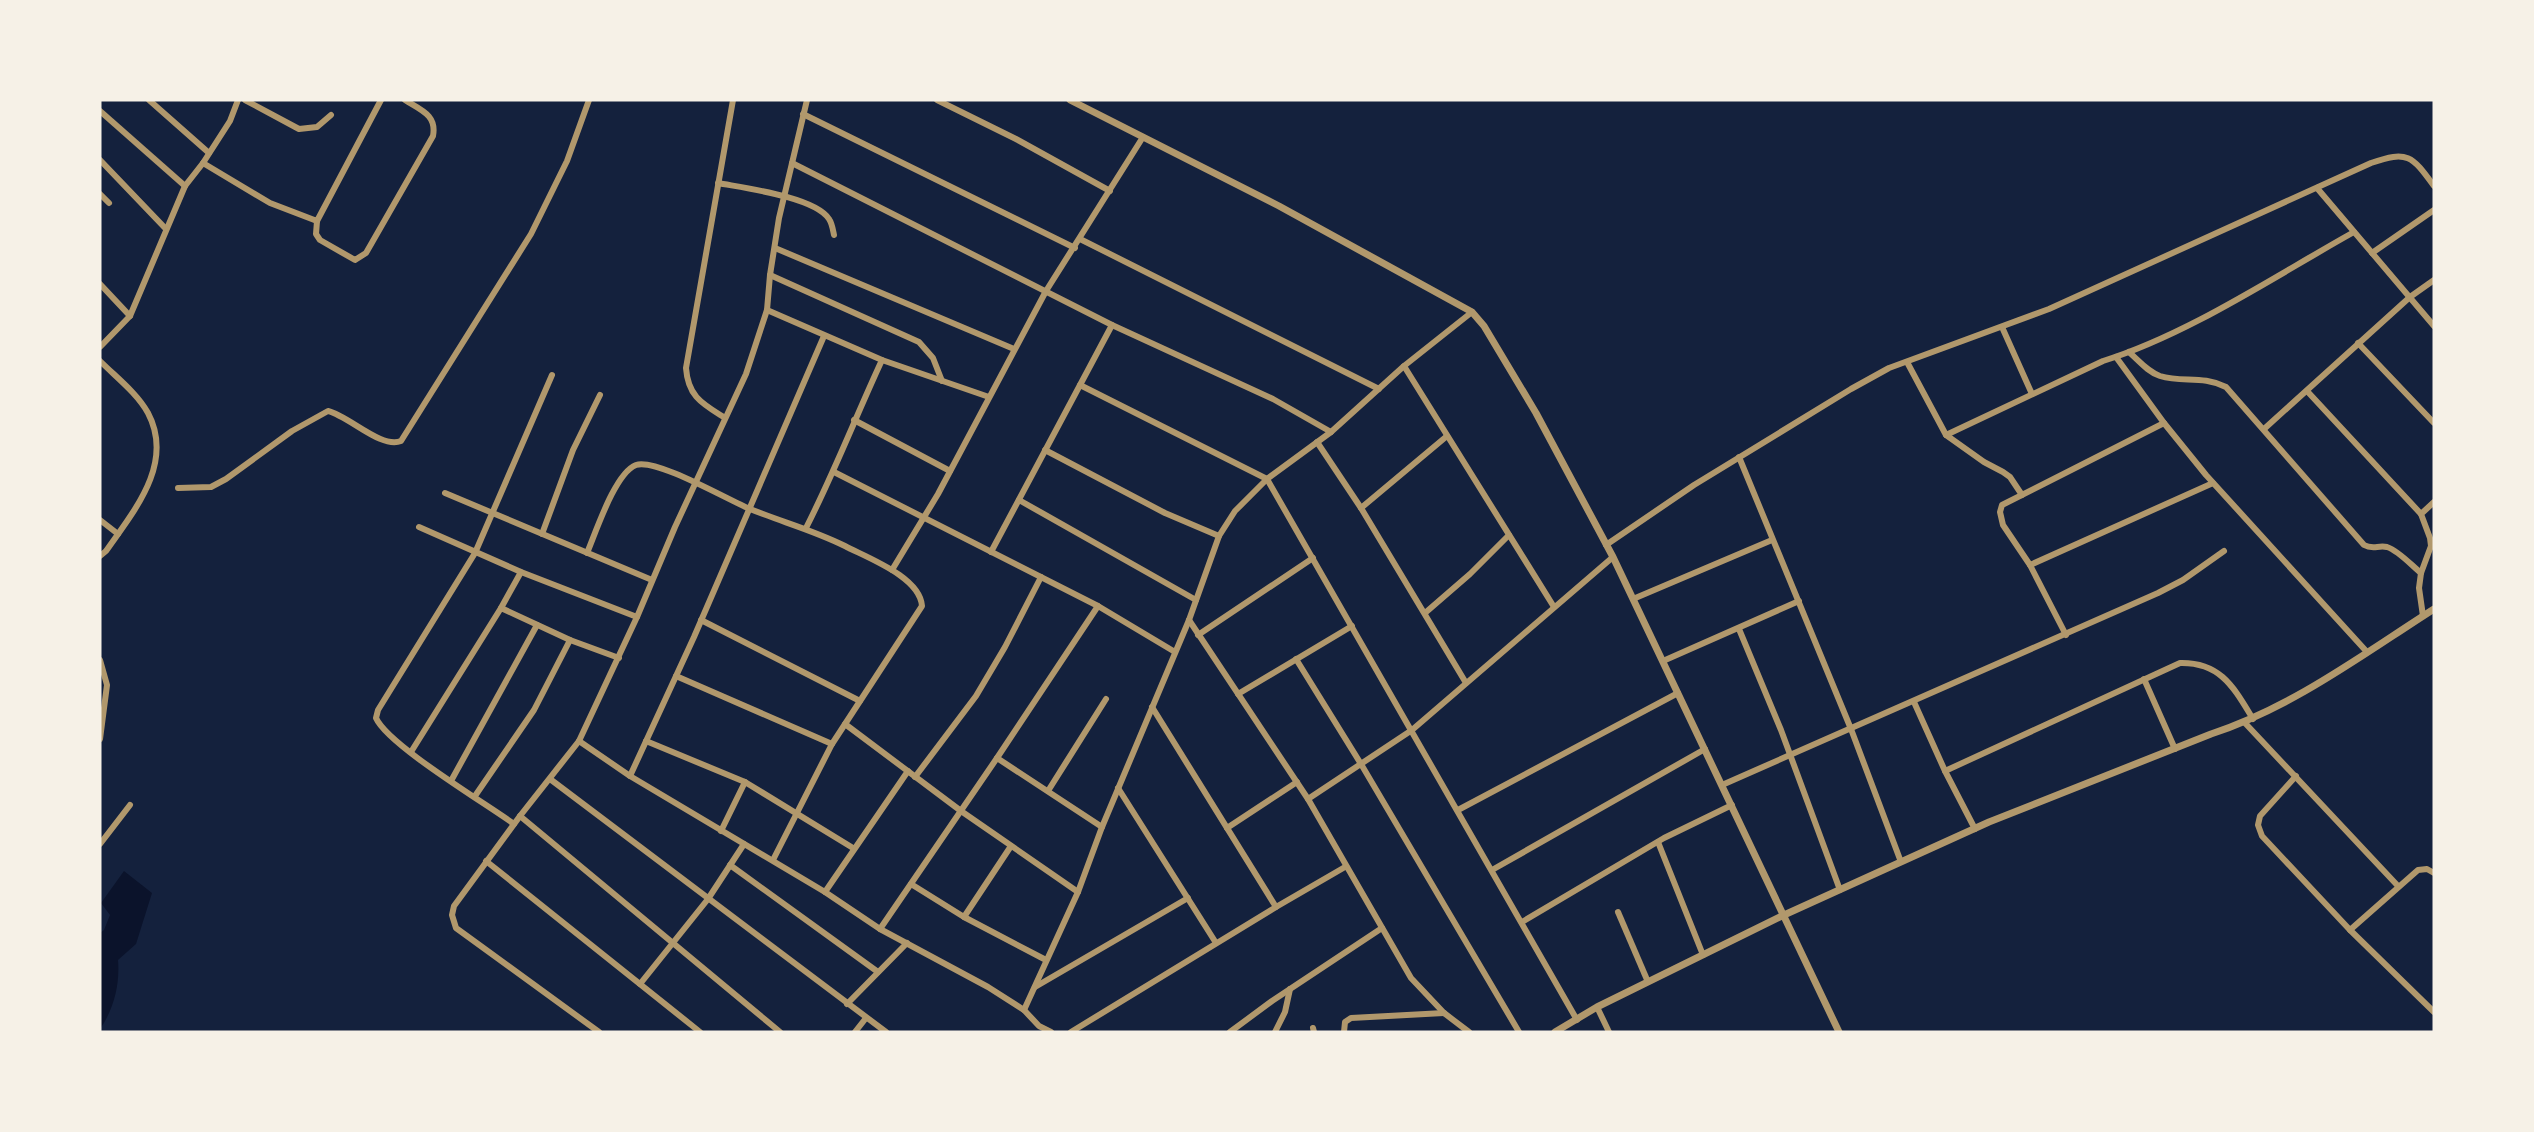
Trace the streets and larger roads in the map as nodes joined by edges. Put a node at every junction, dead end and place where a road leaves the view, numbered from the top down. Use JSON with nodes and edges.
{"nodes":[{"id":1,"x":149,"y":100,"type":"edge"},
{"id":2,"x":238,"y":100,"type":"edge"},
{"id":3,"x":245,"y":100,"type":"edge"},
{"id":4,"x":381,"y":100,"type":"edge"},
{"id":5,"x":405,"y":100,"type":"edge"},
{"id":6,"x":589,"y":100,"type":"edge"},
{"id":7,"x":733,"y":100,"type":"edge"},
{"id":8,"x":807,"y":100,"type":"edge"},
{"id":9,"x":937,"y":100,"type":"edge"},
{"id":10,"x":1070,"y":100,"type":"edge"},
{"id":11,"x":100,"y":111,"type":"edge"},
{"id":12,"x":803,"y":114,"type":"junction"},
{"id":13,"x":331,"y":115,"type":"dead end"},
{"id":14,"x":1143,"y":136,"type":"junction"},
{"id":15,"x":209,"y":153,"type":"junction"},
{"id":16,"x":100,"y":160,"type":"edge"},
{"id":17,"x":203,"y":163,"type":"junction"},
{"id":18,"x":792,"y":163,"type":"junction"},
{"id":19,"x":719,"y":183,"type":"junction"},
{"id":20,"x":185,"y":186,"type":"junction"},
{"id":21,"x":2434,"y":186,"type":"edge"},
{"id":22,"x":2317,"y":188,"type":"junction"},
{"id":23,"x":1110,"y":191,"type":"junction"},
{"id":24,"x":100,"y":194,"type":"edge"},
{"id":25,"x":784,"y":196,"type":"junction"},
{"id":26,"x":109,"y":203,"type":"dead end"},
{"id":27,"x":2434,"y":210,"type":"edge"},
{"id":28,"x":317,"y":221,"type":"junction"},
{"id":29,"x":166,"y":229,"type":"junction"},
{"id":30,"x":2354,"y":232,"type":"junction"},
{"id":31,"x":834,"y":235,"type":"dead end"},
{"id":32,"x":1080,"y":239,"type":"junction"},
{"id":33,"x":775,"y":248,"type":"junction"},
{"id":34,"x":1074,"y":248,"type":"junction"},
{"id":35,"x":2372,"y":253,"type":"junction"},
{"id":36,"x":770,"y":275,"type":"junction"},
{"id":37,"x":2434,"y":279,"type":"edge"},
{"id":38,"x":100,"y":284,"type":"edge"},
{"id":39,"x":1046,"y":291,"type":"junction"},
{"id":40,"x":2410,"y":297,"type":"junction"},
{"id":41,"x":767,"y":310,"type":"junction"},
{"id":42,"x":1472,"y":312,"type":"junction"},
{"id":43,"x":130,"y":316,"type":"junction"},
{"id":44,"x":1112,"y":325,"type":"junction"},
{"id":45,"x":2434,"y":326,"type":"edge"},
{"id":46,"x":2002,"y":327,"type":"junction"},
{"id":47,"x":824,"y":336,"type":"junction"},
{"id":48,"x":2358,"y":343,"type":"junction"},
{"id":49,"x":100,"y":347,"type":"edge"},
{"id":50,"x":1014,"y":349,"type":"junction"},
{"id":51,"x":2129,"y":352,"type":"junction"},
{"id":52,"x":2116,"y":356,"type":"junction"},
{"id":53,"x":883,"y":360,"type":"junction"},
{"id":54,"x":100,"y":361,"type":"edge"},
{"id":55,"x":1907,"y":362,"type":"junction"},
{"id":56,"x":1404,"y":366,"type":"junction"},
{"id":57,"x":552,"y":375,"type":"dead end"},
{"id":58,"x":942,"y":381,"type":"junction"},
{"id":59,"x":1080,"y":385,"type":"junction"},
{"id":60,"x":1378,"y":389,"type":"junction"},
{"id":61,"x":2307,"y":391,"type":"junction"},
{"id":62,"x":2032,"y":394,"type":"junction"},
{"id":63,"x":600,"y":396,"type":"dead end"},
{"id":64,"x":989,"y":397,"type":"junction"},
{"id":65,"x":726,"y":418,"type":"junction"},
{"id":66,"x":854,"y":420,"type":"junction"},
{"id":67,"x":2164,"y":423,"type":"junction"},
{"id":68,"x":2434,"y":423,"type":"edge"},
{"id":69,"x":2264,"y":429,"type":"junction"},
{"id":70,"x":1331,"y":432,"type":"junction"},
{"id":71,"x":1946,"y":435,"type":"junction"},
{"id":72,"x":1447,"y":436,"type":"junction"},
{"id":73,"x":1317,"y":442,"type":"junction"},
{"id":74,"x":1045,"y":450,"type":"junction"},
{"id":75,"x":1739,"y":457,"type":"junction"},
{"id":76,"x":950,"y":471,"type":"junction"},
{"id":77,"x":834,"y":472,"type":"junction"},
{"id":78,"x":1267,"y":479,"type":"junction"},
{"id":79,"x":695,"y":482,"type":"junction"},
{"id":80,"x":2213,"y":483,"type":"junction"},
{"id":81,"x":178,"y":488,"type":"dead end"},
{"id":82,"x":445,"y":493,"type":"dead end"},
{"id":83,"x":2022,"y":495,"type":"junction"},
{"id":84,"x":1019,"y":500,"type":"junction"},
{"id":85,"x":2434,"y":502,"type":"edge"},
{"id":86,"x":1361,"y":508,"type":"junction"},
{"id":87,"x":750,"y":509,"type":"junction"},
{"id":88,"x":491,"y":512,"type":"junction"},
{"id":89,"x":2421,"y":514,"type":"junction"},
{"id":90,"x":923,"y":518,"type":"junction"},
{"id":91,"x":100,"y":520,"type":"edge"},
{"id":92,"x":419,"y":527,"type":"dead end"},
{"id":93,"x":806,"y":528,"type":"junction"},
{"id":94,"x":118,"y":534,"type":"junction"},
{"id":95,"x":542,"y":534,"type":"junction"},
{"id":96,"x":1509,"y":535,"type":"junction"},
{"id":97,"x":1219,"y":536,"type":"junction"},
{"id":98,"x":1772,"y":540,"type":"junction"},
{"id":99,"x":1606,"y":545,"type":"junction"},
{"id":100,"x":2224,"y":551,"type":"dead end"},
{"id":101,"x":991,"y":552,"type":"junction"},
{"id":102,"x":475,"y":553,"type":"junction"},
{"id":103,"x":587,"y":553,"type":"junction"},
{"id":104,"x":100,"y":556,"type":"edge"},
{"id":105,"x":1613,"y":557,"type":"junction"},
{"id":106,"x":1313,"y":558,"type":"junction"},
{"id":107,"x":2030,"y":565,"type":"junction"},
{"id":108,"x":892,"y":570,"type":"junction"},
{"id":109,"x":521,"y":572,"type":"junction"},
{"id":110,"x":2421,"y":573,"type":"junction"},
{"id":111,"x":1041,"y":577,"type":"junction"},
{"id":112,"x":652,"y":580,"type":"junction"},
{"id":113,"x":1633,"y":599,"type":"junction"},
{"id":114,"x":1196,"y":600,"type":"junction"},
{"id":115,"x":1799,"y":601,"type":"junction"},
{"id":116,"x":1098,"y":606,"type":"junction"},
{"id":117,"x":1554,"y":607,"type":"junction"},
{"id":118,"x":501,"y":608,"type":"junction"},
{"id":119,"x":2434,"y":609,"type":"edge"},
{"id":120,"x":1425,"y":613,"type":"junction"},
{"id":121,"x":2423,"y":616,"type":"junction"},
{"id":122,"x":637,"y":617,"type":"junction"},
{"id":123,"x":701,"y":620,"type":"junction"},
{"id":124,"x":1189,"y":620,"type":"junction"},
{"id":125,"x":537,"y":625,"type":"junction"},
{"id":126,"x":1352,"y":626,"type":"junction"},
{"id":127,"x":1739,"y":629,"type":"junction"},
{"id":128,"x":1199,"y":635,"type":"junction"},
{"id":129,"x":2066,"y":635,"type":"junction"},
{"id":130,"x":570,"y":640,"type":"junction"},
{"id":131,"x":1175,"y":652,"type":"junction"},
{"id":132,"x":2367,"y":652,"type":"junction"},
{"id":133,"x":619,"y":658,"type":"junction"},
{"id":134,"x":1296,"y":659,"type":"junction"},
{"id":135,"x":100,"y":660,"type":"edge"},
{"id":136,"x":1663,"y":661,"type":"junction"},
{"id":137,"x":676,"y":676,"type":"junction"},
{"id":138,"x":2144,"y":679,"type":"junction"},
{"id":139,"x":1466,"y":683,"type":"junction"},
{"id":140,"x":1678,"y":693,"type":"junction"},
{"id":141,"x":1238,"y":694,"type":"junction"},
{"id":142,"x":1106,"y":699,"type":"dead end"},
{"id":143,"x":860,"y":701,"type":"junction"},
{"id":144,"x":1914,"y":702,"type":"junction"},
{"id":145,"x":1152,"y":707,"type":"junction"},
{"id":146,"x":2249,"y":721,"type":"junction"},
{"id":147,"x":845,"y":724,"type":"junction"},
{"id":148,"x":1851,"y":729,"type":"junction"},
{"id":149,"x":1412,"y":730,"type":"junction"},
{"id":150,"x":100,"y":739,"type":"edge"},
{"id":151,"x":579,"y":741,"type":"junction"},
{"id":152,"x":646,"y":741,"type":"junction"},
{"id":153,"x":832,"y":744,"type":"junction"},
{"id":154,"x":1705,"y":749,"type":"junction"},
{"id":155,"x":2175,"y":749,"type":"junction"},
{"id":156,"x":411,"y":752,"type":"junction"},
{"id":157,"x":1790,"y":756,"type":"junction"},
{"id":158,"x":997,"y":758,"type":"junction"},
{"id":159,"x":1361,"y":764,"type":"junction"},
{"id":160,"x":908,"y":771,"type":"junction"},
{"id":161,"x":1944,"y":771,"type":"junction"},
{"id":162,"x":630,"y":776,"type":"junction"},
{"id":163,"x":915,"y":776,"type":"junction"},
{"id":164,"x":2297,"y":776,"type":"junction"},
{"id":165,"x":550,"y":779,"type":"junction"},
{"id":166,"x":451,"y":780,"type":"junction"},
{"id":167,"x":745,"y":782,"type":"junction"},
{"id":168,"x":1297,"y":782,"type":"junction"},
{"id":169,"x":1722,"y":785,"type":"junction"},
{"id":170,"x":1118,"y":788,"type":"junction"},
{"id":171,"x":1048,"y":791,"type":"junction"},
{"id":172,"x":475,"y":796,"type":"junction"},
{"id":173,"x":1308,"y":799,"type":"junction"},
{"id":174,"x":130,"y":804,"type":"dead end"},
{"id":175,"x":1732,"y":806,"type":"junction"},
{"id":176,"x":1458,"y":810,"type":"junction"},
{"id":177,"x":961,"y":811,"type":"junction"},
{"id":178,"x":797,"y":812,"type":"junction"},
{"id":179,"x":520,"y":816,"type":"junction"},
{"id":180,"x":514,"y":824,"type":"junction"},
{"id":181,"x":1102,"y":827,"type":"junction"},
{"id":182,"x":1227,"y":828,"type":"junction"},
{"id":183,"x":1975,"y":829,"type":"junction"},
{"id":184,"x":721,"y":831,"type":"junction"},
{"id":185,"x":1658,"y":842,"type":"junction"},
{"id":186,"x":744,"y":844,"type":"junction"},
{"id":187,"x":100,"y":845,"type":"edge"},
{"id":188,"x":1011,"y":846,"type":"junction"},
{"id":189,"x":853,"y":848,"type":"junction"},
{"id":190,"x":773,"y":860,"type":"junction"},
{"id":191,"x":486,"y":861,"type":"junction"},
{"id":192,"x":1901,"y":862,"type":"junction"},
{"id":193,"x":730,"y":865,"type":"junction"},
{"id":194,"x":1345,"y":867,"type":"junction"},
{"id":195,"x":1492,"y":870,"type":"junction"},
{"id":196,"x":2434,"y":873,"type":"edge"},
{"id":197,"x":911,"y":884,"type":"junction"},
{"id":198,"x":2398,"y":886,"type":"junction"},
{"id":199,"x":1840,"y":890,"type":"junction"},
{"id":200,"x":825,"y":892,"type":"junction"},
{"id":201,"x":1078,"y":892,"type":"junction"},
{"id":202,"x":1188,"y":898,"type":"junction"},
{"id":203,"x":708,"y":899,"type":"junction"},
{"id":204,"x":1276,"y":907,"type":"junction"},
{"id":205,"x":1618,"y":912,"type":"dead end"},
{"id":206,"x":1784,"y":915,"type":"junction"},
{"id":207,"x":964,"y":917,"type":"junction"},
{"id":208,"x":1522,"y":922,"type":"junction"},
{"id":209,"x":1382,"y":928,"type":"junction"},
{"id":210,"x":880,"y":929,"type":"junction"},
{"id":211,"x":2350,"y":930,"type":"junction"},
{"id":212,"x":673,"y":943,"type":"junction"},
{"id":213,"x":906,"y":943,"type":"junction"},
{"id":214,"x":1216,"y":943,"type":"junction"},
{"id":215,"x":1703,"y":955,"type":"junction"},
{"id":216,"x":1046,"y":960,"type":"junction"},
{"id":217,"x":878,"y":972,"type":"junction"},
{"id":218,"x":1648,"y":982,"type":"junction"},
{"id":219,"x":640,"y":984,"type":"junction"},
{"id":220,"x":1033,"y":988,"type":"junction"},
{"id":221,"x":1290,"y":989,"type":"junction"},
{"id":222,"x":846,"y":1004,"type":"junction"},
{"id":223,"x":1597,"y":1007,"type":"junction"},
{"id":224,"x":1024,"y":1010,"type":"junction"},
{"id":225,"x":2434,"y":1012,"type":"edge"},
{"id":226,"x":1444,"y":1013,"type":"junction"},
{"id":227,"x":866,"y":1018,"type":"junction"},
{"id":228,"x":1577,"y":1020,"type":"junction"},
{"id":229,"x":1037,"y":1029,"type":"edge"},
{"id":230,"x":599,"y":1032,"type":"edge"},
{"id":231,"x":700,"y":1032,"type":"edge"},
{"id":232,"x":780,"y":1032,"type":"edge"},
{"id":233,"x":855,"y":1032,"type":"edge"},
{"id":234,"x":886,"y":1032,"type":"edge"},
{"id":235,"x":1051,"y":1032,"type":"edge"},
{"id":236,"x":1071,"y":1032,"type":"edge"},
{"id":237,"x":1230,"y":1032,"type":"edge"},
{"id":238,"x":1275,"y":1032,"type":"edge"},
{"id":239,"x":1344,"y":1032,"type":"edge"},
{"id":240,"x":1469,"y":1032,"type":"edge"},
{"id":241,"x":1519,"y":1032,"type":"edge"},
{"id":242,"x":1555,"y":1032,"type":"edge"},
{"id":243,"x":1609,"y":1032,"type":"edge"},
{"id":244,"x":1839,"y":1032,"type":"edge"}],
"edges":[{"from":1,"to":15,"type":"street"},
{"from":2,"to":15,"type":"street"},
{"from":3,"to":13,"type":"street"},
{"from":4,"to":28,"type":"street"},
{"from":5,"to":28,"type":"street"},
{"from":6,"to":81,"type":"street"},
{"from":7,"to":19,"type":"street"},
{"from":8,"to":12,"type":"street"},
{"from":9,"to":23,"type":"street"},
{"from":10,"to":14,"type":"street"},
{"from":11,"to":20,"type":"street"},
{"from":12,"to":18,"type":"street"},
{"from":12,"to":34,"type":"street"},
{"from":14,"to":23,"type":"street"},
{"from":14,"to":42,"type":"street"},
{"from":15,"to":17,"type":"street"},
{"from":16,"to":29,"type":"street"},
{"from":17,"to":20,"type":"street"},
{"from":17,"to":28,"type":"street"},
{"from":18,"to":25,"type":"street"},
{"from":18,"to":39,"type":"street"},
{"from":19,"to":25,"type":"street"},
{"from":19,"to":65,"type":"street"},
{"from":20,"to":29,"type":"street"},
{"from":21,"to":22,"type":"street"},
{"from":22,"to":30,"type":"street"},
{"from":22,"to":46,"type":"street"},
{"from":23,"to":32,"type":"street"},
{"from":24,"to":26,"type":"street"},
{"from":25,"to":31,"type":"street"},
{"from":25,"to":33,"type":"street"},
{"from":27,"to":35,"type":"street"},
{"from":29,"to":43,"type":"street"},
{"from":30,"to":35,"type":"street"},
{"from":30,"to":51,"type":"street"},
{"from":32,"to":34,"type":"street"},
{"from":32,"to":60,"type":"street"},
{"from":33,"to":36,"type":"street"},
{"from":33,"to":50,"type":"street"},
{"from":34,"to":39,"type":"street"},
{"from":35,"to":40,"type":"street"},
{"from":36,"to":41,"type":"street"},
{"from":36,"to":58,"type":"street"},
{"from":37,"to":40,"type":"street"},
{"from":38,"to":43,"type":"street"},
{"from":39,"to":44,"type":"street"},
{"from":39,"to":50,"type":"street"},
{"from":40,"to":45,"type":"street"},
{"from":40,"to":48,"type":"street"},
{"from":41,"to":47,"type":"street"},
{"from":41,"to":65,"type":"street"},
{"from":42,"to":56,"type":"street"},
{"from":42,"to":99,"type":"street"},
{"from":43,"to":49,"type":"street"},
{"from":44,"to":59,"type":"street"},
{"from":44,"to":70,"type":"street"},
{"from":46,"to":55,"type":"street"},
{"from":46,"to":62,"type":"street"},
{"from":47,"to":53,"type":"street"},
{"from":47,"to":87,"type":"street"},
{"from":48,"to":61,"type":"street"},
{"from":48,"to":68,"type":"street"},
{"from":50,"to":64,"type":"street"},
{"from":51,"to":52,"type":"street"},
{"from":51,"to":69,"type":"street"},
{"from":52,"to":62,"type":"street"},
{"from":52,"to":67,"type":"street"},
{"from":53,"to":58,"type":"street"},
{"from":53,"to":66,"type":"street"},
{"from":54,"to":94,"type":"street"},
{"from":55,"to":71,"type":"street"},
{"from":55,"to":75,"type":"street"},
{"from":56,"to":60,"type":"street"},
{"from":56,"to":72,"type":"street"},
{"from":57,"to":88,"type":"street"},
{"from":58,"to":64,"type":"street"},
{"from":59,"to":74,"type":"street"},
{"from":59,"to":78,"type":"street"},
{"from":60,"to":70,"type":"street"},
{"from":61,"to":69,"type":"street"},
{"from":61,"to":89,"type":"street"},
{"from":62,"to":71,"type":"street"},
{"from":63,"to":95,"type":"street"},
{"from":64,"to":76,"type":"street"},
{"from":65,"to":79,"type":"street"},
{"from":66,"to":76,"type":"street"},
{"from":66,"to":77,"type":"street"},
{"from":67,"to":80,"type":"street"},
{"from":67,"to":83,"type":"street"},
{"from":69,"to":110,"type":"street"},
{"from":70,"to":73,"type":"street"},
{"from":71,"to":83,"type":"street"},
{"from":72,"to":86,"type":"street"},
{"from":72,"to":96,"type":"street"},
{"from":73,"to":78,"type":"street"},
{"from":73,"to":86,"type":"street"},
{"from":74,"to":84,"type":"street"},
{"from":74,"to":97,"type":"street"},
{"from":75,"to":98,"type":"street"},
{"from":75,"to":99,"type":"street"},
{"from":76,"to":90,"type":"street"},
{"from":77,"to":90,"type":"street"},
{"from":77,"to":93,"type":"street"},
{"from":78,"to":97,"type":"street"},
{"from":78,"to":106,"type":"street"},
{"from":79,"to":87,"type":"street"},
{"from":79,"to":103,"type":"street"},
{"from":79,"to":112,"type":"street"},
{"from":80,"to":107,"type":"street"},
{"from":80,"to":132,"type":"street"},
{"from":82,"to":88,"type":"street"},
{"from":83,"to":107,"type":"street"},
{"from":84,"to":101,"type":"street"},
{"from":84,"to":114,"type":"street"},
{"from":85,"to":89,"type":"street"},
{"from":86,"to":120,"type":"street"},
{"from":87,"to":93,"type":"street"},
{"from":87,"to":123,"type":"street"},
{"from":88,"to":95,"type":"street"},
{"from":88,"to":102,"type":"street"},
{"from":89,"to":110,"type":"street"},
{"from":90,"to":101,"type":"street"},
{"from":90,"to":108,"type":"street"},
{"from":91,"to":94,"type":"street"},
{"from":92,"to":102,"type":"street"},
{"from":93,"to":108,"type":"street"},
{"from":94,"to":104,"type":"street"},
{"from":95,"to":103,"type":"street"},
{"from":96,"to":117,"type":"street"},
{"from":96,"to":120,"type":"street"},
{"from":97,"to":114,"type":"street"},
{"from":98,"to":113,"type":"street"},
{"from":98,"to":115,"type":"street"},
{"from":99,"to":105,"type":"street"},
{"from":100,"to":129,"type":"street"},
{"from":101,"to":111,"type":"street"},
{"from":102,"to":109,"type":"street"},
{"from":102,"to":156,"type":"street"},
{"from":103,"to":112,"type":"street"},
{"from":105,"to":113,"type":"street"},
{"from":105,"to":117,"type":"street"},
{"from":106,"to":126,"type":"street"},
{"from":106,"to":128,"type":"street"},
{"from":107,"to":129,"type":"street"},
{"from":108,"to":143,"type":"street"},
{"from":109,"to":118,"type":"street"},
{"from":109,"to":122,"type":"street"},
{"from":110,"to":121,"type":"street"},
{"from":111,"to":116,"type":"street"},
{"from":111,"to":163,"type":"street"},
{"from":112,"to":122,"type":"street"},
{"from":113,"to":136,"type":"street"},
{"from":114,"to":124,"type":"street"},
{"from":115,"to":127,"type":"street"},
{"from":115,"to":148,"type":"street"},
{"from":116,"to":131,"type":"street"},
{"from":116,"to":158,"type":"street"},
{"from":117,"to":139,"type":"street"},
{"from":118,"to":125,"type":"street"},
{"from":118,"to":156,"type":"street"},
{"from":119,"to":121,"type":"street"},
{"from":120,"to":139,"type":"street"},
{"from":121,"to":132,"type":"street"},
{"from":122,"to":133,"type":"street"},
{"from":123,"to":137,"type":"street"},
{"from":123,"to":143,"type":"street"},
{"from":124,"to":128,"type":"street"},
{"from":124,"to":131,"type":"street"},
{"from":125,"to":130,"type":"street"},
{"from":125,"to":166,"type":"street"},
{"from":126,"to":134,"type":"street"},
{"from":126,"to":149,"type":"street"},
{"from":127,"to":136,"type":"street"},
{"from":127,"to":157,"type":"street"},
{"from":128,"to":141,"type":"street"},
{"from":129,"to":144,"type":"street"},
{"from":130,"to":133,"type":"street"},
{"from":130,"to":172,"type":"street"},
{"from":131,"to":145,"type":"street"},
{"from":132,"to":146,"type":"street"},
{"from":133,"to":151,"type":"street"},
{"from":134,"to":141,"type":"street"},
{"from":134,"to":159,"type":"street"},
{"from":135,"to":150,"type":"street"},
{"from":136,"to":140,"type":"street"},
{"from":137,"to":152,"type":"street"},
{"from":137,"to":153,"type":"street"},
{"from":138,"to":146,"type":"street"},
{"from":138,"to":155,"type":"street"},
{"from":138,"to":161,"type":"street"},
{"from":139,"to":149,"type":"street"},
{"from":140,"to":154,"type":"street"},
{"from":140,"to":176,"type":"street"},
{"from":141,"to":168,"type":"street"},
{"from":142,"to":171,"type":"street"},
{"from":143,"to":147,"type":"street"},
{"from":144,"to":148,"type":"street"},
{"from":144,"to":161,"type":"street"},
{"from":145,"to":170,"type":"street"},
{"from":145,"to":182,"type":"street"},
{"from":146,"to":155,"type":"street"},
{"from":146,"to":164,"type":"street"},
{"from":147,"to":153,"type":"street"},
{"from":147,"to":160,"type":"street"},
{"from":148,"to":157,"type":"street"},
{"from":148,"to":192,"type":"street"},
{"from":149,"to":159,"type":"street"},
{"from":149,"to":176,"type":"street"},
{"from":151,"to":162,"type":"street"},
{"from":151,"to":165,"type":"street"},
{"from":152,"to":162,"type":"street"},
{"from":152,"to":167,"type":"street"},
{"from":153,"to":178,"type":"street"},
{"from":154,"to":169,"type":"street"},
{"from":154,"to":195,"type":"street"},
{"from":155,"to":183,"type":"street"},
{"from":156,"to":166,"type":"street"},
{"from":157,"to":169,"type":"street"},
{"from":157,"to":199,"type":"street"},
{"from":158,"to":171,"type":"street"},
{"from":158,"to":177,"type":"street"},
{"from":159,"to":173,"type":"street"},
{"from":159,"to":241,"type":"street"},
{"from":160,"to":163,"type":"street"},
{"from":160,"to":189,"type":"street"},
{"from":161,"to":183,"type":"street"},
{"from":162,"to":184,"type":"street"},
{"from":163,"to":177,"type":"street"},
{"from":164,"to":198,"type":"street"},
{"from":164,"to":211,"type":"street"},
{"from":165,"to":179,"type":"street"},
{"from":165,"to":203,"type":"street"},
{"from":166,"to":172,"type":"street"},
{"from":167,"to":178,"type":"street"},
{"from":167,"to":184,"type":"street"},
{"from":168,"to":173,"type":"street"},
{"from":168,"to":182,"type":"street"},
{"from":169,"to":175,"type":"street"},
{"from":170,"to":181,"type":"street"},
{"from":170,"to":202,"type":"street"},
{"from":171,"to":181,"type":"street"},
{"from":172,"to":180,"type":"street"},
{"from":173,"to":194,"type":"street"},
{"from":174,"to":187,"type":"street"},
{"from":175,"to":185,"type":"street"},
{"from":175,"to":206,"type":"street"},
{"from":176,"to":195,"type":"street"},
{"from":177,"to":188,"type":"street"},
{"from":177,"to":197,"type":"street"},
{"from":178,"to":189,"type":"street"},
{"from":178,"to":190,"type":"street"},
{"from":179,"to":180,"type":"street"},
{"from":179,"to":212,"type":"street"},
{"from":180,"to":191,"type":"street"},
{"from":181,"to":201,"type":"street"},
{"from":182,"to":204,"type":"street"},
{"from":183,"to":192,"type":"street"},
{"from":184,"to":186,"type":"street"},
{"from":185,"to":208,"type":"street"},
{"from":185,"to":215,"type":"street"},
{"from":186,"to":190,"type":"street"},
{"from":186,"to":193,"type":"street"},
{"from":188,"to":201,"type":"street"},
{"from":188,"to":207,"type":"street"},
{"from":189,"to":200,"type":"street"},
{"from":190,"to":200,"type":"street"},
{"from":191,"to":219,"type":"street"},
{"from":191,"to":230,"type":"street"},
{"from":192,"to":199,"type":"street"},
{"from":193,"to":203,"type":"street"},
{"from":193,"to":217,"type":"street"},
{"from":194,"to":204,"type":"street"},
{"from":194,"to":209,"type":"street"},
{"from":195,"to":208,"type":"street"},
{"from":196,"to":198,"type":"street"},
{"from":197,"to":207,"type":"street"},
{"from":197,"to":210,"type":"street"},
{"from":198,"to":211,"type":"street"},
{"from":199,"to":206,"type":"street"},
{"from":200,"to":210,"type":"street"},
{"from":201,"to":216,"type":"street"},
{"from":202,"to":214,"type":"street"},
{"from":202,"to":220,"type":"street"},
{"from":203,"to":212,"type":"street"},
{"from":203,"to":222,"type":"street"},
{"from":204,"to":214,"type":"street"},
{"from":205,"to":218,"type":"street"},
{"from":206,"to":215,"type":"street"},
{"from":206,"to":244,"type":"street"},
{"from":207,"to":216,"type":"street"},
{"from":208,"to":228,"type":"street"},
{"from":209,"to":221,"type":"street"},
{"from":209,"to":226,"type":"street"},
{"from":210,"to":213,"type":"street"},
{"from":211,"to":225,"type":"street"},
{"from":212,"to":219,"type":"street"},
{"from":212,"to":232,"type":"street"},
{"from":213,"to":217,"type":"street"},
{"from":213,"to":224,"type":"street"},
{"from":214,"to":236,"type":"street"},
{"from":215,"to":218,"type":"street"},
{"from":216,"to":220,"type":"street"},
{"from":217,"to":222,"type":"street"},
{"from":218,"to":223,"type":"street"},
{"from":219,"to":231,"type":"street"},
{"from":220,"to":224,"type":"street"},
{"from":221,"to":237,"type":"street"},
{"from":221,"to":238,"type":"street"},
{"from":222,"to":227,"type":"street"},
{"from":223,"to":228,"type":"street"},
{"from":223,"to":243,"type":"street"},
{"from":224,"to":229,"type":"street"},
{"from":226,"to":239,"type":"street"},
{"from":226,"to":240,"type":"street"},
{"from":227,"to":233,"type":"street"},
{"from":227,"to":234,"type":"street"},
{"from":228,"to":242,"type":"street"},
{"from":229,"to":235,"type":"street"}]}
